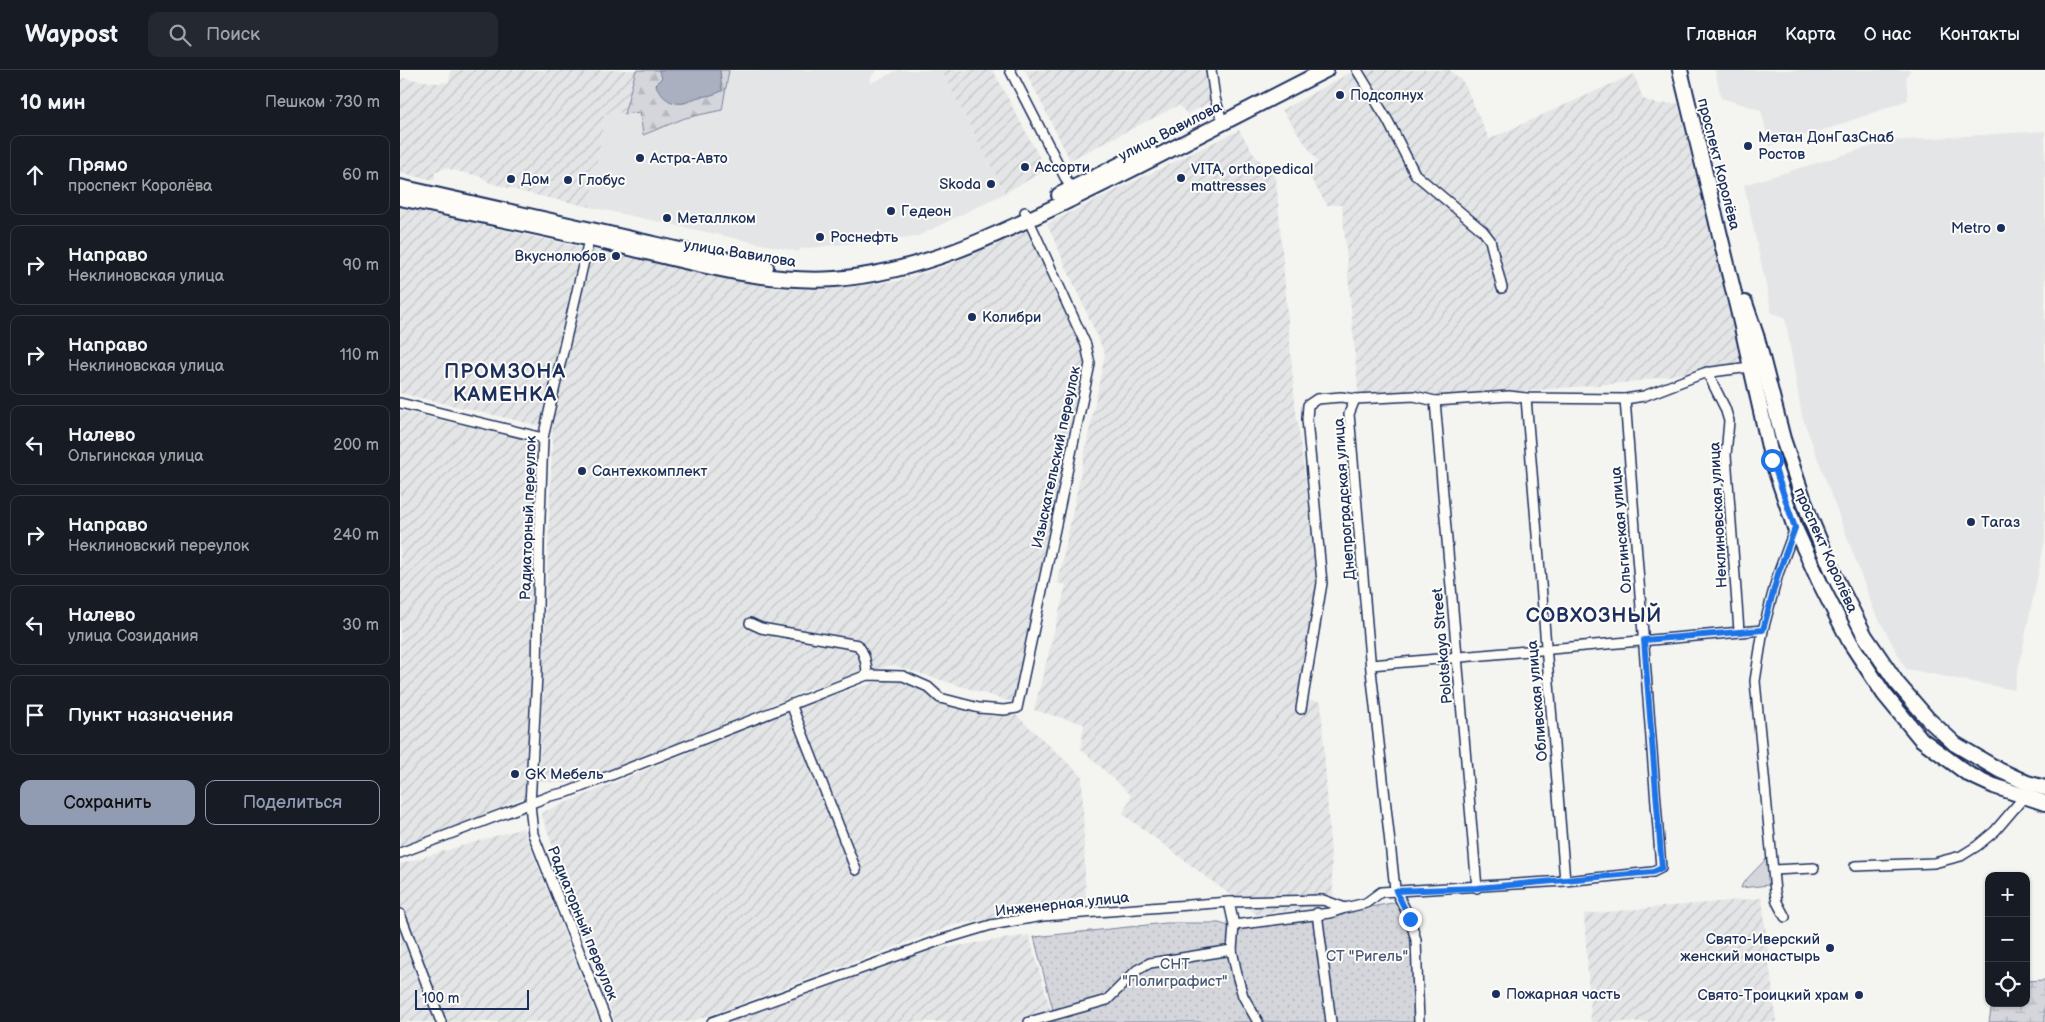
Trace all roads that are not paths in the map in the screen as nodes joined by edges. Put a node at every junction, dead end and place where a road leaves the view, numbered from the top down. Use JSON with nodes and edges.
{"nodes":[{"id":1,"x":1010,"y":70,"type":"edge"},
{"id":2,"x":1211,"y":70,"type":"edge"},
{"id":3,"x":1308,"y":70,"type":"edge"},
{"id":4,"x":1326,"y":70,"type":"edge"},
{"id":5,"x":1357,"y":70,"type":"edge"},
{"id":6,"x":1680,"y":70,"type":"edge"},
{"id":7,"x":1689,"y":70,"type":"edge"},
{"id":8,"x":1220,"y":114,"type":"junction"},
{"id":9,"x":400,"y":188,"type":"edge"},
{"id":10,"x":1071,"y":189,"type":"junction"},
{"id":11,"x":400,"y":198,"type":"edge"},
{"id":12,"x":1027,"y":217,"type":"junction"},
{"id":13,"x":590,"y":234,"type":"junction"},
{"id":14,"x":1502,"y":288,"type":"dead end"},
{"id":15,"x":1750,"y":367,"type":"junction"},
{"id":16,"x":1707,"y":372,"type":"junction"},
{"id":17,"x":1526,"y":398,"type":"junction"},
{"id":18,"x":1355,"y":399,"type":"junction"},
{"id":19,"x":1625,"y":399,"type":"junction"},
{"id":20,"x":1435,"y":401,"type":"junction"},
{"id":21,"x":400,"y":403,"type":"edge"},
{"id":22,"x":543,"y":438,"type":"junction"},
{"id":23,"x":1795,"y":528,"type":"junction"},
{"id":24,"x":750,"y":623,"type":"dead end"},
{"id":25,"x":1763,"y":630,"type":"junction"},
{"id":26,"x":1739,"y":631,"type":"junction"},
{"id":27,"x":1644,"y":640,"type":"junction"},
{"id":28,"x":1546,"y":649,"type":"junction"},
{"id":29,"x":1457,"y":657,"type":"junction"},
{"id":30,"x":1371,"y":665,"type":"junction"},
{"id":31,"x":867,"y":676,"type":"junction"},
{"id":32,"x":791,"y":704,"type":"junction"},
{"id":33,"x":1301,"y":708,"type":"dead end"},
{"id":34,"x":2045,"y":788,"type":"edge"},
{"id":35,"x":2024,"y":797,"type":"junction"},
{"id":36,"x":2045,"y":803,"type":"edge"},
{"id":37,"x":530,"y":804,"type":"junction"},
{"id":38,"x":400,"y":853,"type":"edge"},
{"id":39,"x":1855,"y":866,"type":"dead end"},
{"id":40,"x":1814,"y":868,"type":"dead end"},
{"id":41,"x":856,"y":870,"type":"dead end"},
{"id":42,"x":1773,"y":870,"type":"junction"},
{"id":43,"x":1566,"y":881,"type":"junction"},
{"id":44,"x":1477,"y":888,"type":"junction"},
{"id":45,"x":1396,"y":891,"type":"junction"},
{"id":46,"x":1229,"y":902,"type":"junction"},
{"id":47,"x":1345,"y":908,"type":"junction"},
{"id":48,"x":1317,"y":913,"type":"junction"},
{"id":49,"x":400,"y":914,"type":"edge"},
{"id":50,"x":1784,"y":917,"type":"dead end"},
{"id":51,"x":1234,"y":925,"type":"junction"},
{"id":52,"x":1232,"y":950,"type":"junction"},
{"id":53,"x":441,"y":1022,"type":"edge"},
{"id":54,"x":607,"y":1022,"type":"edge"},
{"id":55,"x":712,"y":1022,"type":"edge"},
{"id":56,"x":1029,"y":1022,"type":"edge"},
{"id":57,"x":1258,"y":1022,"type":"edge"},
{"id":58,"x":1331,"y":1022,"type":"edge"},
{"id":59,"x":1419,"y":1022,"type":"edge"}],
"edges":[{"from":1,"to":10,"type":"street"},
{"from":2,"to":8,"type":"street"},
{"from":3,"to":8,"type":"main road","name":"улица Вавилова"},
{"from":4,"to":12,"type":"main road","name":"улица Вавилова"},
{"from":5,"to":14,"type":"street"},
{"from":6,"to":15,"type":"main road","name":"проспект Королёва"},
{"from":7,"to":34,"type":"main road","name":"проспект Королёва"},
{"from":8,"to":10,"type":"main road","name":"улица Вавилова"},
{"from":9,"to":13,"type":"main road","name":"улица Вавилова"},
{"from":10,"to":12,"type":"main road","name":"улица Вавилова"},
{"from":11,"to":13,"type":"main road","name":"улица Вавилова"},
{"from":12,"to":13,"type":"main road","name":"улица Вавилова"},
{"from":12,"to":31,"type":"street","name":"Изыскательский переулок"},
{"from":13,"to":22,"type":"street","name":"Радиаторный переулок"},
{"from":15,"to":16,"type":"street"},
{"from":15,"to":23,"type":"main road","name":"проспект Королёва"},
{"from":16,"to":19,"type":"street"},
{"from":16,"to":26,"type":"street","name":"Неклиновская улица"},
{"from":17,"to":19,"type":"street"},
{"from":17,"to":20,"type":"street"},
{"from":17,"to":28,"type":"street","name":"Обливская улица"},
{"from":18,"to":20,"type":"street"},
{"from":18,"to":30,"type":"street","name":"Днепроградская улица"},
{"from":18,"to":33,"type":"street","name":"Днепроградская улица"},
{"from":19,"to":27,"type":"street","name":"Ольгинская улица"},
{"from":20,"to":29,"type":"street","name":"Polotskaya Street"},
{"from":21,"to":22,"type":"street"},
{"from":22,"to":37,"type":"street","name":"Радиаторный переулок"},
{"from":23,"to":25,"type":"street"},
{"from":23,"to":35,"type":"main road","name":"проспект Королёва"},
{"from":24,"to":31,"type":"street"},
{"from":25,"to":26,"type":"street"},
{"from":25,"to":42,"type":"street"},
{"from":26,"to":27,"type":"street"},
{"from":27,"to":28,"type":"street"},
{"from":27,"to":43,"type":"street","name":"Ольгинская улица"},
{"from":28,"to":29,"type":"street"},
{"from":28,"to":43,"type":"street","name":"Обливская улица"},
{"from":29,"to":30,"type":"street"},
{"from":29,"to":44,"type":"street","name":"Polotskaya Street"},
{"from":30,"to":45,"type":"street","name":"Днепроградская улица"},
{"from":31,"to":32,"type":"street"},
{"from":32,"to":37,"type":"street"},
{"from":32,"to":41,"type":"street"},
{"from":35,"to":36,"type":"main road","name":"проспект Королёва"},
{"from":35,"to":39,"type":"street"},
{"from":37,"to":38,"type":"street"},
{"from":37,"to":54,"type":"street","name":"Радиаторный переулок"},
{"from":40,"to":42,"type":"street"},
{"from":42,"to":50,"type":"street"},
{"from":43,"to":44,"type":"street"},
{"from":44,"to":45,"type":"street"},
{"from":45,"to":47,"type":"street"},
{"from":45,"to":59,"type":"street"},
{"from":46,"to":47,"type":"street","name":"Инженерная улица"},
{"from":46,"to":51,"type":"street"},
{"from":46,"to":55,"type":"street","name":"Инженерная улица"},
{"from":47,"to":48,"type":"street"},
{"from":48,"to":51,"type":"street"},
{"from":48,"to":58,"type":"street"},
{"from":49,"to":53,"type":"street"},
{"from":51,"to":52,"type":"street"},
{"from":52,"to":56,"type":"street"},
{"from":52,"to":57,"type":"street"}]}
